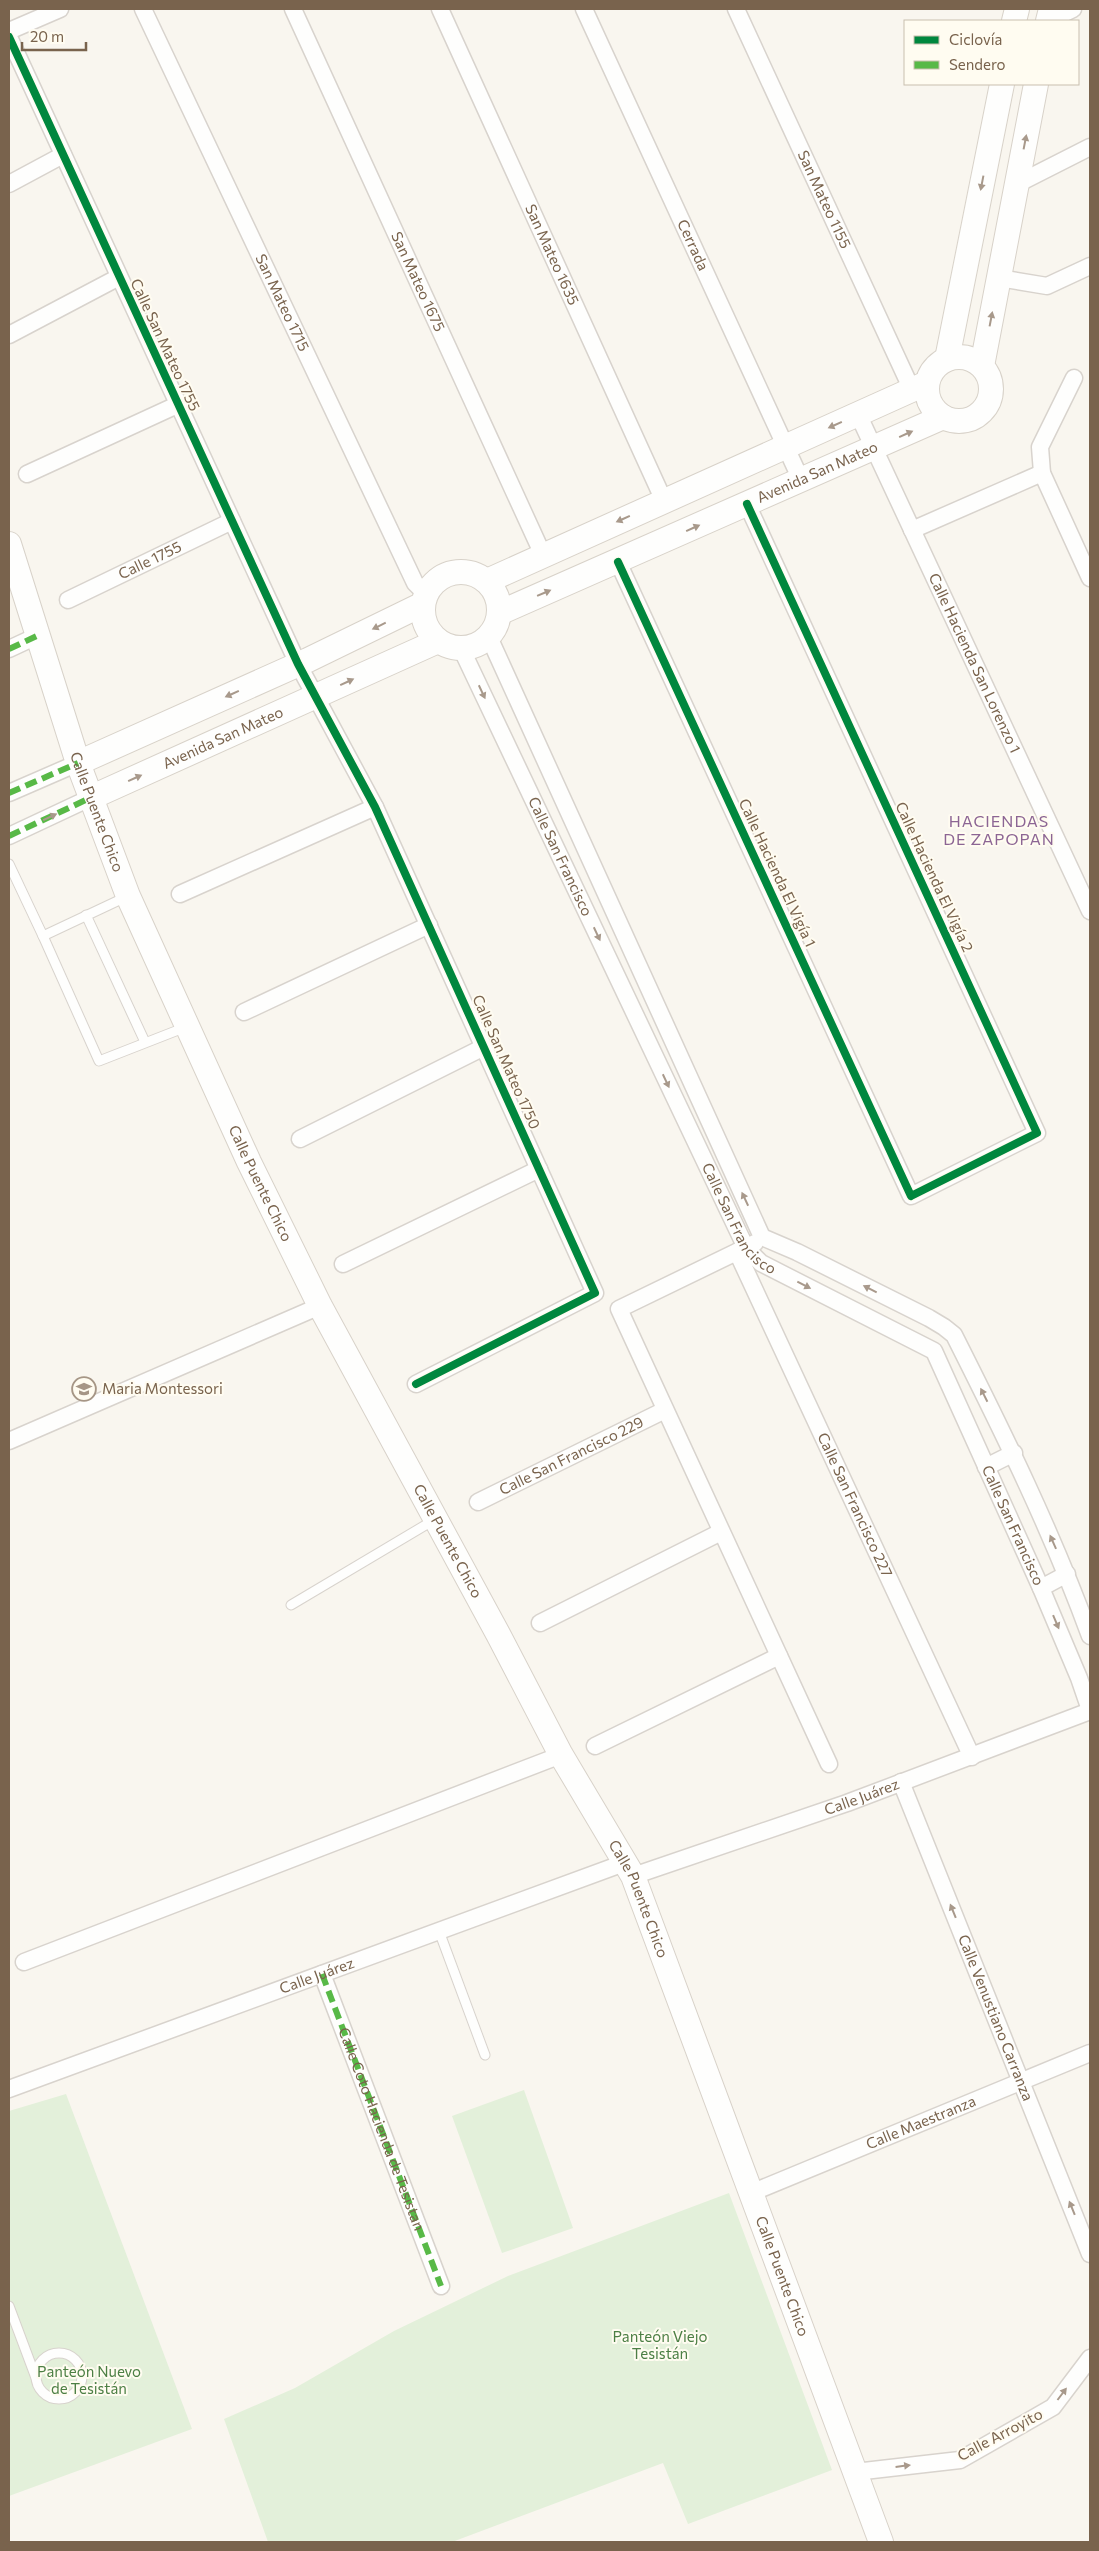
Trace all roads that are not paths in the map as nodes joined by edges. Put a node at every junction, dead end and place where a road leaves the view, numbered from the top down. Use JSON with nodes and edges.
{"nodes":[{"id":1,"x":60,"y":9,"type":"edge"},
{"id":2,"x":143,"y":9,"type":"edge"},
{"id":3,"x":294,"y":9,"type":"edge"},
{"id":4,"x":440,"y":9,"type":"edge"},
{"id":5,"x":584,"y":9,"type":"edge"},
{"id":6,"x":736,"y":9,"type":"edge"},
{"id":7,"x":1074,"y":9,"type":"edge"},
{"id":8,"x":1050,"y":20,"type":"edge"},
{"id":9,"x":9,"y":31,"type":"edge"},
{"id":10,"x":9,"y":37,"type":"edge"},
{"id":11,"x":1002,"y":85,"type":"edge"},
{"id":12,"x":1036,"y":85,"type":"edge"},
{"id":13,"x":1090,"y":147,"type":"edge"},
{"id":14,"x":63,"y":154,"type":"junction"},
{"id":15,"x":9,"y":184,"type":"edge"},
{"id":16,"x":1017,"y":184,"type":"junction"},
{"id":17,"x":1090,"y":266,"type":"edge"},
{"id":18,"x":119,"y":277,"type":"junction"},
{"id":19,"x":999,"y":278,"type":"junction"},
{"id":20,"x":9,"y":335,"type":"edge"},
{"id":21,"x":947,"y":359,"type":"junction"},
{"id":22,"x":982,"y":366,"type":"junction"},
{"id":23,"x":1074,"y":378,"type":"dead end"},
{"id":24,"x":920,"y":387,"type":"junction"},
{"id":25,"x":177,"y":405,"type":"junction"},
{"id":26,"x":858,"y":414,"type":"junction"},
{"id":27,"x":942,"y":417,"type":"junction"},
{"id":28,"x":786,"y":446,"type":"junction"},
{"id":29,"x":873,"y":448,"type":"junction"},
{"id":30,"x":1042,"y":473,"type":"junction"},
{"id":31,"x":26,"y":474,"type":"dead end"},
{"id":32,"x":801,"y":480,"type":"junction"},
{"id":33,"x":659,"y":503,"type":"junction"},
{"id":34,"x":748,"y":504,"type":"junction"},
{"id":35,"x":232,"y":521,"type":"junction"},
{"id":36,"x":912,"y":530,"type":"junction"},
{"id":37,"x":666,"y":540,"type":"junction"},
{"id":38,"x":9,"y":544,"type":"edge"},
{"id":39,"x":543,"y":555,"type":"junction"},
{"id":40,"x":618,"y":562,"type":"junction"},
{"id":41,"x":1090,"y":578,"type":"edge"},
{"id":42,"x":487,"y":581,"type":"junction"},
{"id":43,"x":424,"y":599,"type":"junction"},
{"id":44,"x":68,"y":600,"type":"dead end"},
{"id":45,"x":500,"y":613,"type":"junction"},
{"id":46,"x":39,"y":635,"type":"junction"},
{"id":47,"x":489,"y":637,"type":"junction"},
{"id":48,"x":438,"y":641,"type":"junction"},
{"id":49,"x":9,"y":648,"type":"edge"},
{"id":50,"x":461,"y":648,"type":"junction"},
{"id":51,"x":298,"y":664,"type":"junction"},
{"id":52,"x":269,"y":678,"type":"junction"},
{"id":53,"x":316,"y":696,"type":"junction"},
{"id":54,"x":283,"y":712,"type":"junction"},
{"id":55,"x":78,"y":763,"type":"junction"},
{"id":56,"x":9,"y":793,"type":"edge"},
{"id":57,"x":90,"y":798,"type":"junction"},
{"id":58,"x":375,"y":807,"type":"junction"},
{"id":59,"x":9,"y":836,"type":"edge"},
{"id":60,"x":9,"y":864,"type":"edge"},
{"id":61,"x":180,"y":894,"type":"dead end"},
{"id":62,"x":128,"y":896,"type":"junction"},
{"id":63,"x":1090,"y":911,"type":"edge"},
{"id":64,"x":86,"y":915,"type":"junction"},
{"id":65,"x":429,"y":925,"type":"junction"},
{"id":66,"x":43,"y":936,"type":"junction"},
{"id":67,"x":244,"y":1012,"type":"dead end"},
{"id":68,"x":186,"y":1027,"type":"junction"},
{"id":69,"x":145,"y":1042,"type":"junction"},
{"id":70,"x":484,"y":1047,"type":"junction"},
{"id":71,"x":300,"y":1139,"type":"dead end"},
{"id":72,"x":539,"y":1169,"type":"junction"},
{"id":73,"x":911,"y":1196,"type":"joint"},
{"id":74,"x":762,"y":1238,"type":"junction"},
{"id":75,"x":742,"y":1250,"type":"junction"},
{"id":76,"x":343,"y":1264,"type":"dead end"},
{"id":77,"x":320,"y":1306,"type":"junction"},
{"id":78,"x":944,"y":1327,"type":"junction"},
{"id":79,"x":934,"y":1351,"type":"junction"},
{"id":80,"x":416,"y":1384,"type":"dead end"},
{"id":81,"x":665,"y":1410,"type":"junction"},
{"id":82,"x":9,"y":1441,"type":"edge"},
{"id":83,"x":1014,"y":1453,"type":"junction"},
{"id":84,"x":986,"y":1467,"type":"junction"},
{"id":85,"x":478,"y":1502,"type":"dead end"},
{"id":86,"x":434,"y":1520,"type":"junction"},
{"id":87,"x":722,"y":1532,"type":"junction"},
{"id":88,"x":1068,"y":1574,"type":"junction"},
{"id":89,"x":1041,"y":1588,"type":"junction"},
{"id":90,"x":291,"y":1605,"type":"dead end"},
{"id":91,"x":540,"y":1623,"type":"dead end"},
{"id":92,"x":1090,"y":1636,"type":"edge"},
{"id":93,"x":779,"y":1656,"type":"junction"},
{"id":94,"x":1090,"y":1711,"type":"edge"},
{"id":95,"x":596,"y":1746,"type":"dead end"},
{"id":96,"x":560,"y":1755,"type":"junction"},
{"id":97,"x":972,"y":1757,"type":"junction"},
{"id":98,"x":829,"y":1764,"type":"dead end"},
{"id":99,"x":901,"y":1782,"type":"junction"},
{"id":100,"x":629,"y":1869,"type":"junction"},
{"id":101,"x":439,"y":1931,"type":"junction"},
{"id":102,"x":24,"y":1962,"type":"dead end"},
{"id":103,"x":322,"y":1974,"type":"junction"},
{"id":104,"x":1090,"y":2052,"type":"edge"},
{"id":105,"x":485,"y":2055,"type":"dead end"},
{"id":106,"x":1022,"y":2080,"type":"junction"},
{"id":107,"x":9,"y":2089,"type":"edge"},
{"id":108,"x":751,"y":2193,"type":"junction"},
{"id":109,"x":1090,"y":2254,"type":"edge"},
{"id":110,"x":441,"y":2286,"type":"dead end"},
{"id":111,"x":9,"y":2306,"type":"edge"},
{"id":112,"x":1090,"y":2358,"type":"edge"},
{"id":113,"x":37,"y":2380,"type":"junction"},
{"id":114,"x":854,"y":2472,"type":"junction"},
{"id":115,"x":880,"y":2542,"type":"edge"}],
"edges":[{"from":1,"to":9,"type":"street"},
{"from":2,"to":43,"type":"street","name":"San Mateo 1715"},
{"from":3,"to":39,"type":"street","name":"San Mateo 1675"},
{"from":4,"to":33,"type":"street","name":"San Mateo 1635"},
{"from":5,"to":28,"type":"street","name":"Cerrada"},
{"from":6,"to":24,"type":"street","name":"San Mateo 1155"},
{"from":7,"to":8,"type":"street"},
{"from":10,"to":14,"type":"street","name":"Calle San Mateo 1755"},
{"from":11,"to":21,"type":"street","one_way":true},
{"from":16,"to":12,"type":"street","one_way":true},
{"from":13,"to":16,"type":"street"},
{"from":14,"to":15,"type":"street"},
{"from":14,"to":18,"type":"street","name":"Calle San Mateo 1755"},
{"from":16,"to":19,"type":"street"},
{"from":17,"to":19,"type":"street"},
{"from":18,"to":20,"type":"street"},
{"from":18,"to":25,"type":"street","name":"Calle San Mateo 1755"},
{"from":22,"to":19,"type":"street","one_way":true},
{"from":21,"to":22,"type":"street"},
{"from":21,"to":24,"type":"street"},
{"from":22,"to":27,"type":"street"},
{"from":23,"to":30,"type":"street"},
{"from":24,"to":26,"type":"street"},
{"from":24,"to":27,"type":"street"},
{"from":25,"to":31,"type":"street"},
{"from":25,"to":35,"type":"street","name":"Calle San Mateo 1755"},
{"from":26,"to":28,"type":"street","one_way":true},
{"from":26,"to":29,"type":"street","name":"Calle Hacienda San Lorenzo 1"},
{"from":29,"to":27,"type":"street","name":"Avenida San Mateo","one_way":true},
{"from":28,"to":32,"type":"street","name":"Cerrada"},
{"from":28,"to":33,"type":"street"},
{"from":29,"to":32,"type":"street","name":"Avenida San Mateo"},
{"from":29,"to":36,"type":"street","name":"Calle Hacienda San Lorenzo 1"},
{"from":30,"to":36,"type":"street"},
{"from":30,"to":41,"type":"street"},
{"from":32,"to":34,"type":"street","name":"Avenida San Mateo"},
{"from":33,"to":37,"type":"street"},
{"from":33,"to":39,"type":"street","one_way":true},
{"from":37,"to":34,"type":"street","name":"Avenida San Mateo","one_way":true},
{"from":34,"to":73,"type":"street","name":"Calle Hacienda El Vigía 2"},
{"from":35,"to":44,"type":"street","name":"Calle 1755"},
{"from":35,"to":51,"type":"street","name":"Calle San Mateo 1755"},
{"from":36,"to":63,"type":"street","name":"Calle Hacienda San Lorenzo 1"},
{"from":37,"to":40,"type":"street","name":"Avenida San Mateo"},
{"from":38,"to":46,"type":"street","name":"Calle Puente Chico"},
{"from":39,"to":42,"type":"street"},
{"from":45,"to":40,"type":"street","name":"Avenida San Mateo","one_way":true},
{"from":40,"to":73,"type":"street","name":"Calle Hacienda El Vigía 1"},
{"from":42,"to":43,"type":"street"},
{"from":42,"to":45,"type":"street"},
{"from":43,"to":48,"type":"street"},
{"from":43,"to":51,"type":"street","one_way":true},
{"from":45,"to":47,"type":"street"},
{"from":46,"to":49,"type":"street"},
{"from":46,"to":55,"type":"street","name":"Calle Puente Chico"},
{"from":47,"to":50,"type":"street"},
{"from":74,"to":47,"type":"street","name":"Calle San Francisco","one_way":true},
{"from":48,"to":50,"type":"street"},
{"from":53,"to":48,"type":"street","name":"Avenida San Mateo","one_way":true},
{"from":50,"to":75,"type":"street","name":"Calle San Francisco","one_way":true},
{"from":51,"to":52,"type":"street"},
{"from":51,"to":53,"type":"street","name":"Calle San Mateo 1750"},
{"from":52,"to":54,"type":"street"},
{"from":52,"to":55,"type":"street","one_way":true},
{"from":53,"to":54,"type":"street","name":"Avenida San Mateo"},
{"from":53,"to":58,"type":"street","name":"Calle San Mateo 1750"},
{"from":57,"to":54,"type":"street","name":"Avenida San Mateo","one_way":true},
{"from":55,"to":56,"type":"street"},
{"from":55,"to":57,"type":"street","name":"Calle Puente Chico"},
{"from":59,"to":57,"type":"street","name":"Avenida San Mateo","one_way":true},
{"from":57,"to":62,"type":"street","name":"Calle Puente Chico"},
{"from":58,"to":61,"type":"street"},
{"from":58,"to":65,"type":"street","name":"Calle San Mateo 1750"},
{"from":60,"to":66,"type":"lane"},
{"from":62,"to":64,"type":"lane"},
{"from":62,"to":68,"type":"street","name":"Calle Puente Chico"},
{"from":64,"to":66,"type":"lane"},
{"from":64,"to":69,"type":"lane"},
{"from":65,"to":67,"type":"street"},
{"from":65,"to":70,"type":"street","name":"Calle San Mateo 1750"},
{"from":66,"to":69,"type":"lane"},
{"from":68,"to":69,"type":"lane"},
{"from":68,"to":77,"type":"street","name":"Calle Puente Chico"},
{"from":70,"to":71,"type":"street","name":"Calle San Mateo 1750"},
{"from":70,"to":72,"type":"street","name":"Calle San Mateo 1750"},
{"from":72,"to":76,"type":"street"},
{"from":72,"to":80,"type":"street","name":"Calle San Mateo 1750"},
{"from":74,"to":75,"type":"street"},
{"from":78,"to":74,"type":"street","name":"Calle San Francisco","one_way":true},
{"from":75,"to":79,"type":"street","name":"Calle San Francisco","one_way":true},
{"from":75,"to":81,"type":"street"},
{"from":75,"to":97,"type":"street","name":"Calle San Francisco 227"},
{"from":77,"to":82,"type":"street"},
{"from":77,"to":86,"type":"street","name":"Calle Puente Chico"},
{"from":78,"to":79,"type":"street"},
{"from":83,"to":78,"type":"street","name":"Calle San Francisco","one_way":true},
{"from":79,"to":84,"type":"street","name":"Calle San Francisco"},
{"from":81,"to":85,"type":"street","name":"Calle San Francisco 229"},
{"from":81,"to":87,"type":"street"},
{"from":83,"to":84,"type":"street"},
{"from":88,"to":83,"type":"street","name":"Calle San Francisco","one_way":true},
{"from":84,"to":89,"type":"street","name":"Calle San Francisco"},
{"from":86,"to":90,"type":"lane"},
{"from":86,"to":96,"type":"street","name":"Calle Puente Chico"},
{"from":87,"to":91,"type":"street"},
{"from":87,"to":93,"type":"street"},
{"from":88,"to":89,"type":"street"},
{"from":88,"to":92,"type":"street","name":"Calle San Francisco"},
{"from":89,"to":94,"type":"street","name":"Calle San Francisco","one_way":true},
{"from":93,"to":95,"type":"street"},
{"from":93,"to":98,"type":"street"},
{"from":94,"to":97,"type":"street","name":"Calle Juárez"},
{"from":96,"to":100,"type":"street","name":"Calle Puente Chico"},
{"from":96,"to":102,"type":"street"},
{"from":97,"to":99,"type":"street","name":"Calle Juárez"},
{"from":99,"to":100,"type":"street","name":"Calle Juárez"},
{"from":106,"to":99,"type":"street","name":"Calle Venustiano Carranza","one_way":true},
{"from":100,"to":101,"type":"street","name":"Calle Juárez"},
{"from":100,"to":108,"type":"street","name":"Calle Puente Chico"},
{"from":101,"to":103,"type":"street","name":"Calle Juárez"},
{"from":101,"to":105,"type":"lane"},
{"from":103,"to":107,"type":"street","name":"Calle Juárez"},
{"from":103,"to":110,"type":"street","name":"Calle Coto Hacienda de Tesistan"},
{"from":104,"to":106,"type":"street","name":"Calle Maestranza"},
{"from":106,"to":108,"type":"street","name":"Calle Maestranza"},
{"from":109,"to":106,"type":"street","name":"Calle Venustiano Carranza","one_way":true},
{"from":108,"to":114,"type":"street","name":"Calle Puente Chico"},
{"from":111,"to":113,"type":"lane"},
{"from":114,"to":112,"type":"street","name":"Calle Arroyito","one_way":true},
{"from":113,"to":113,"type":"lane"},
{"from":114,"to":115,"type":"street","name":"Calle Puente Chico"}]}
